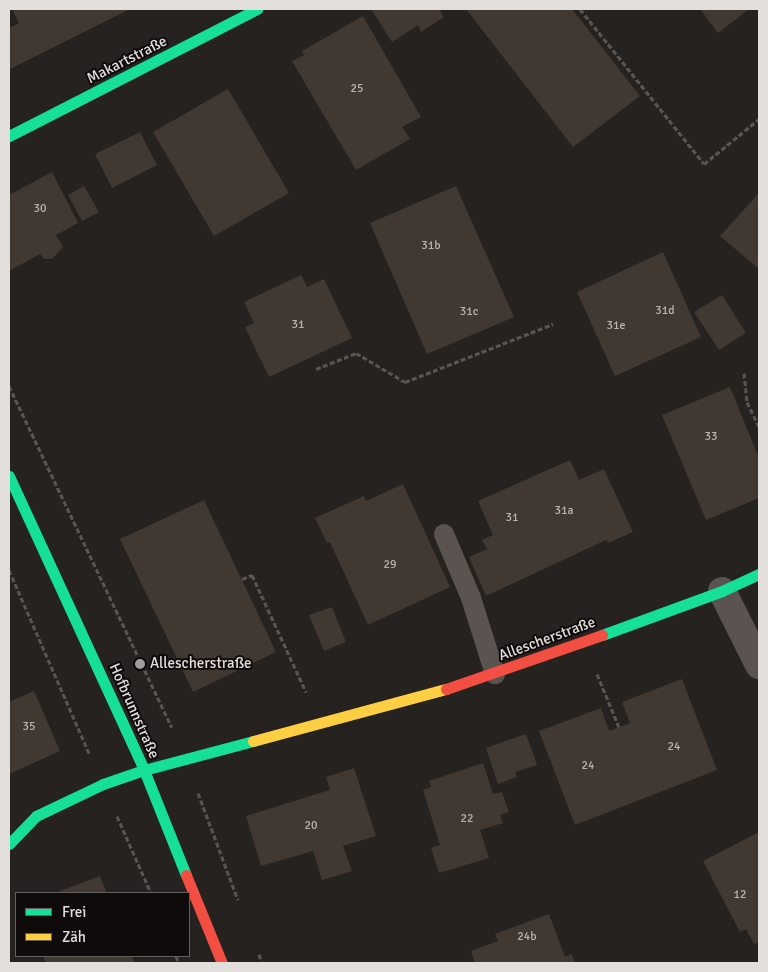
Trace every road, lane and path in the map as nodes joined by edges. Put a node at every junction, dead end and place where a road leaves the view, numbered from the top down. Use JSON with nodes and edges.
{"nodes":[{"id":1,"x":257,"y":9,"type":"edge"},
{"id":2,"x":580,"y":9,"type":"edge"},
{"id":3,"x":759,"y":120,"type":"edge"},
{"id":4,"x":9,"y":136,"type":"edge"},
{"id":5,"x":553,"y":324,"type":"dead end"},
{"id":6,"x":316,"y":369,"type":"dead end"},
{"id":7,"x":744,"y":373,"type":"dead end"},
{"id":8,"x":9,"y":386,"type":"edge"},
{"id":9,"x":759,"y":427,"type":"edge"},
{"id":10,"x":9,"y":476,"type":"edge"},
{"id":11,"x":444,"y":534,"type":"dead end"},
{"id":12,"x":9,"y":570,"type":"edge"},
{"id":13,"x":759,"y":574,"type":"edge"},
{"id":14,"x":242,"y":580,"type":"dead end"},
{"id":15,"x":722,"y":591,"type":"junction"},
{"id":16,"x":584,"y":642,"type":"junction"},
{"id":17,"x":759,"y":665,"type":"edge"},
{"id":18,"x":495,"y":674,"type":"junction"},
{"id":19,"x":303,"y":686,"type":"dead end"},
{"id":20,"x":619,"y":727,"type":"dead end"},
{"id":21,"x":186,"y":759,"type":"junction"},
{"id":22,"x":144,"y":770,"type":"junction"},
{"id":23,"x":103,"y":784,"type":"junction"},
{"id":24,"x":9,"y":844,"type":"edge"},
{"id":25,"x":151,"y":892,"type":"edge"},
{"id":26,"x":241,"y":909,"type":"dead end"},
{"id":27,"x":255,"y":945,"type":"dead end"},
{"id":28,"x":222,"y":963,"type":"edge"},
{"id":29,"x":262,"y":963,"type":"edge"}],
"edges":[{"from":1,"to":4,"type":"street","name":"Makartstraße"},
{"from":2,"to":3,"type":"path"},
{"from":5,"to":6,"type":"path"},
{"from":7,"to":9,"type":"path"},
{"from":8,"to":21,"type":"path"},
{"from":10,"to":22,"type":"street","name":"Hofbrunnstraße"},
{"from":11,"to":18,"type":"lane"},
{"from":12,"to":23,"type":"path"},
{"from":13,"to":15,"type":"street","name":"Allescherstraße"},
{"from":14,"to":19,"type":"path"},
{"from":15,"to":16,"type":"street","name":"Allescherstraße"},
{"from":15,"to":17,"type":"street"},
{"from":16,"to":18,"type":"street","name":"Allescherstraße"},
{"from":16,"to":20,"type":"path"},
{"from":18,"to":21,"type":"street","name":"Allescherstraße"},
{"from":21,"to":22,"type":"street","name":"Allescherstraße"},
{"from":21,"to":26,"type":"path"},
{"from":22,"to":23,"type":"street","name":"Allescherstraße"},
{"from":22,"to":28,"type":"street","name":"Hofbrunnstraße"},
{"from":23,"to":24,"type":"street","name":"Allescherstraße"},
{"from":23,"to":25,"type":"path"},
{"from":27,"to":29,"type":"path"}]}
